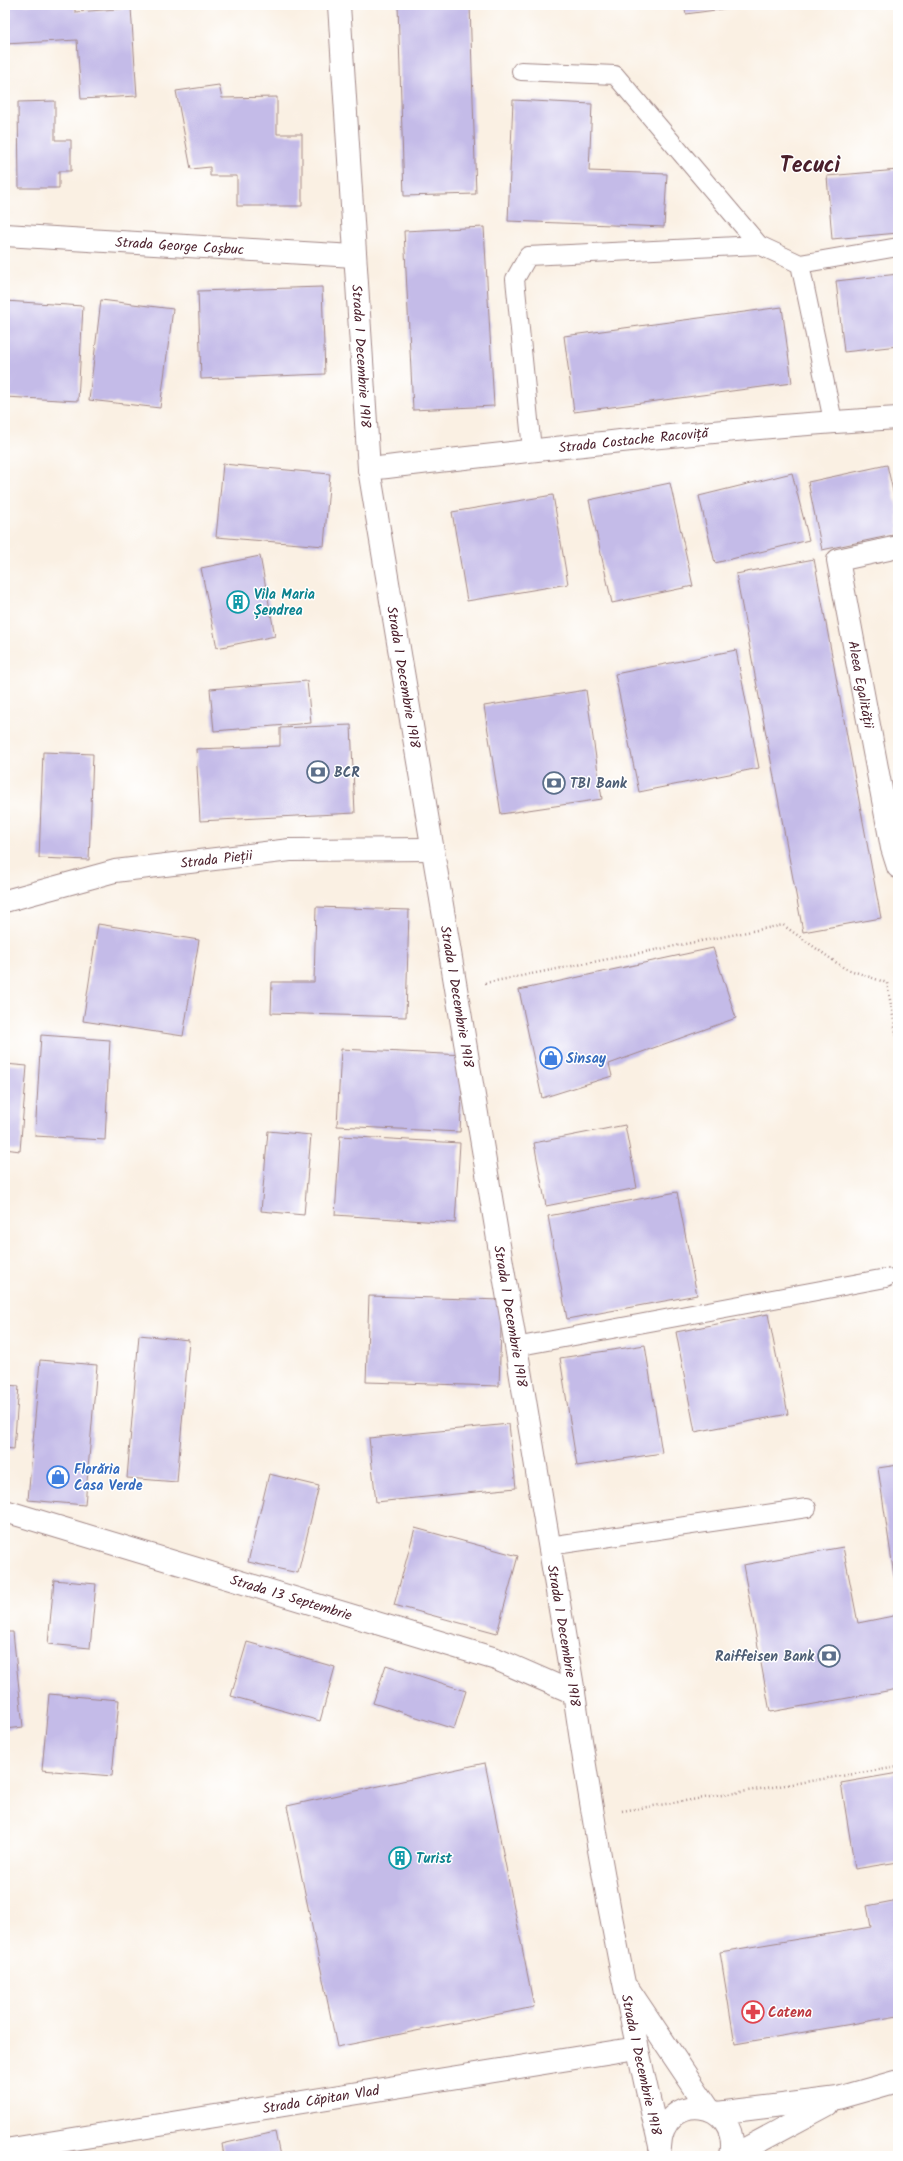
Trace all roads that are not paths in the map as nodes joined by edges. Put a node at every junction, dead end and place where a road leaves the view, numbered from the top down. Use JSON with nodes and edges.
{"nodes":[{"id":1,"x":338,"y":5,"type":"edge"},
{"id":2,"x":521,"y":72,"type":"dead end"},
{"id":3,"x":5,"y":235,"type":"edge"},
{"id":4,"x":758,"y":245,"type":"junction"},
{"id":5,"x":898,"y":248,"type":"edge"},
{"id":6,"x":354,"y":256,"type":"junction"},
{"id":7,"x":800,"y":264,"type":"junction"},
{"id":8,"x":898,"y":418,"type":"edge"},
{"id":9,"x":833,"y":421,"type":"junction"},
{"id":10,"x":532,"y":450,"type":"junction"},
{"id":11,"x":369,"y":469,"type":"junction"},
{"id":12,"x":898,"y":548,"type":"edge"},
{"id":13,"x":432,"y":849,"type":"junction"},
{"id":14,"x":898,"y":867,"type":"edge"},
{"id":15,"x":5,"y":901,"type":"edge"},
{"id":16,"x":886,"y":1278,"type":"dead end"},
{"id":17,"x":515,"y":1347,"type":"junction"},
{"id":18,"x":807,"y":1508,"type":"dead end"},
{"id":19,"x":5,"y":1511,"type":"edge"},
{"id":20,"x":549,"y":1546,"type":"junction"},
{"id":21,"x":574,"y":1692,"type":"junction"},
{"id":22,"x":625,"y":1983,"type":"junction"},
{"id":23,"x":636,"y":2048,"type":"junction"},
{"id":24,"x":898,"y":2080,"type":"edge"},
{"id":25,"x":838,"y":2098,"type":"junction"},
{"id":26,"x":713,"y":2111,"type":"junction"},
{"id":27,"x":5,"y":2150,"type":"edge"},
{"id":28,"x":662,"y":2153,"type":"edge"},
{"id":29,"x":731,"y":2156,"type":"edge"}],
"edges":[{"from":1,"to":6,"type":"street","name":"Strada 1 Decembrie 1918"},
{"from":2,"to":4,"type":"lane"},
{"from":3,"to":6,"type":"street","name":"Strada George Coșbuc"},
{"from":4,"to":7,"type":"lane"},
{"from":4,"to":10,"type":"lane"},
{"from":5,"to":7,"type":"lane"},
{"from":6,"to":11,"type":"street","name":"Strada 1 Decembrie 1918"},
{"from":7,"to":9,"type":"lane"},
{"from":8,"to":9,"type":"street","name":"Strada Costache Racoviță"},
{"from":9,"to":10,"type":"street","name":"Strada Costache Racoviță"},
{"from":10,"to":11,"type":"street","name":"Strada Costache Racoviță"},
{"from":11,"to":13,"type":"street","name":"Strada 1 Decembrie 1918"},
{"from":12,"to":14,"type":"street","name":"Aleea Egalității"},
{"from":13,"to":15,"type":"street","name":"Strada Pieții"},
{"from":13,"to":17,"type":"street","name":"Strada 1 Decembrie 1918"},
{"from":16,"to":17,"type":"lane"},
{"from":17,"to":20,"type":"street","name":"Strada 1 Decembrie 1918"},
{"from":18,"to":20,"type":"lane"},
{"from":19,"to":21,"type":"street","name":"Strada 13 Septembrie"},
{"from":20,"to":21,"type":"street","name":"Strada 1 Decembrie 1918"},
{"from":21,"to":22,"type":"street","name":"Strada 1 Decembrie 1918"},
{"from":22,"to":23,"type":"street","name":"Strada 1 Decembrie 1918"},
{"from":22,"to":26,"type":"street","name":"Strada 1 Decembrie 1918"},
{"from":23,"to":27,"type":"street","name":"Strada Căpitan Vlad"},
{"from":23,"to":28,"type":"street","name":"Strada 1 Decembrie 1918"},
{"from":24,"to":25,"type":"street"},
{"from":25,"to":26,"type":"street"},
{"from":25,"to":29,"type":"street"},
{"from":26,"to":28,"type":"street"},
{"from":26,"to":29,"type":"street","name":"Strada 1 Decembrie 1918"}]}
